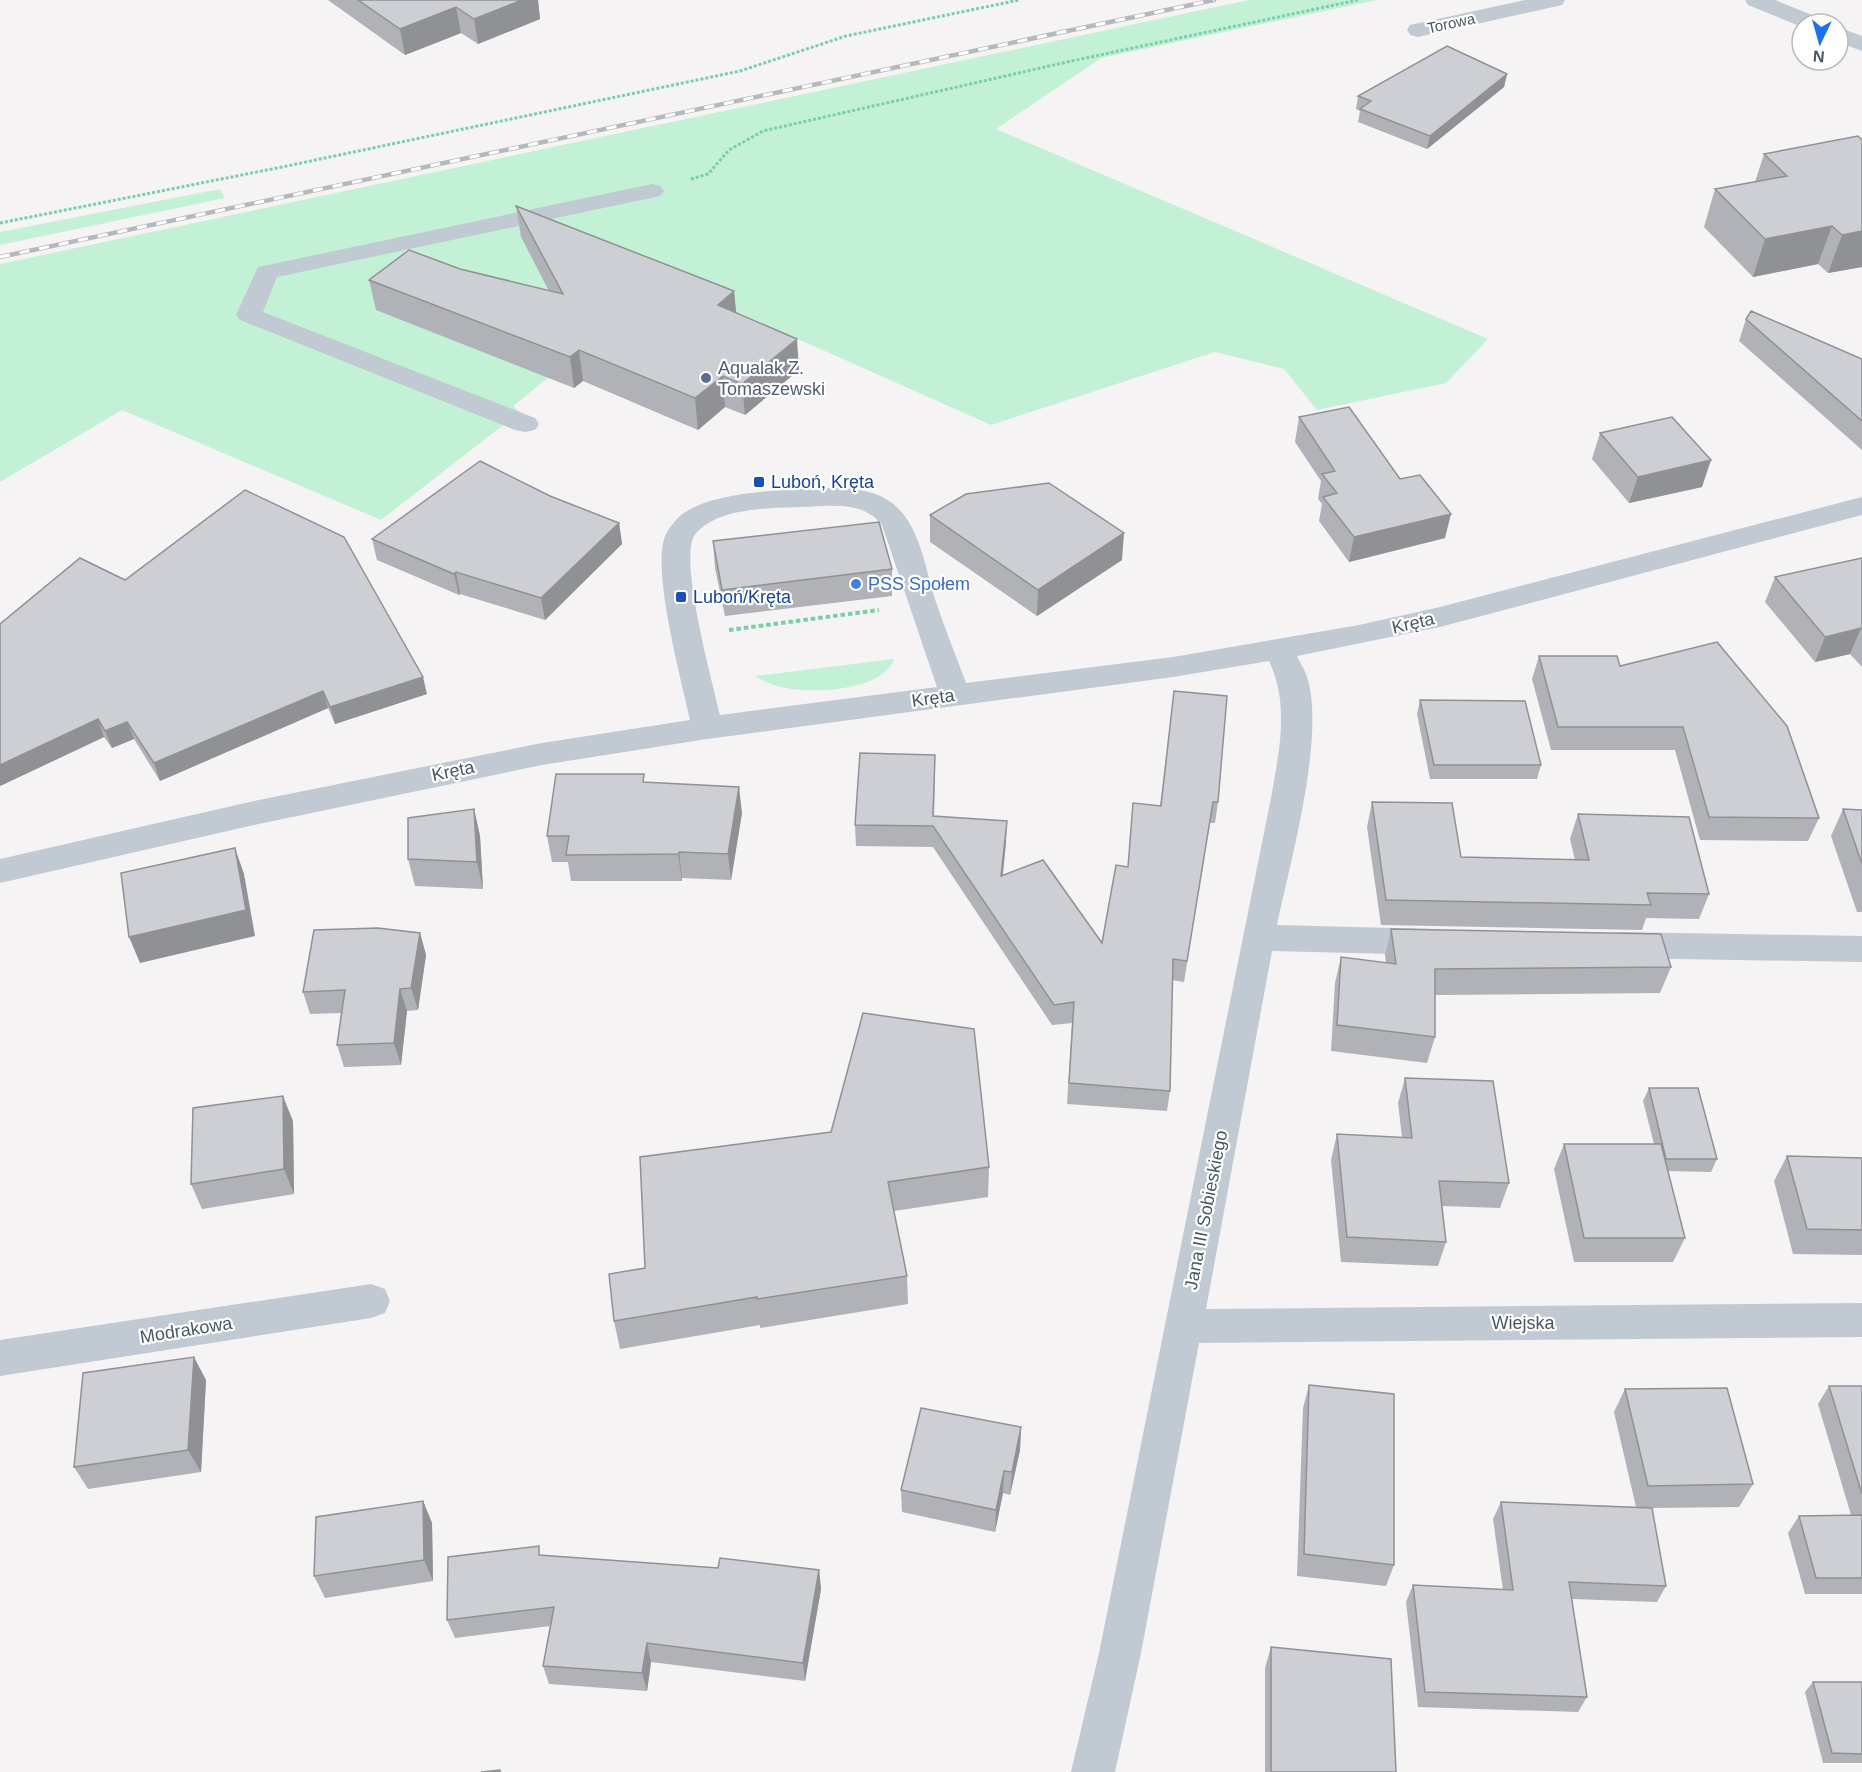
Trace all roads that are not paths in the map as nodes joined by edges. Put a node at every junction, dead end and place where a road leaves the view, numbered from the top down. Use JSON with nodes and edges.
{"nodes":[{"id":1,"x":1554,"y":0,"type":"edge"},
{"id":2,"x":1756,"y":0,"type":"edge"},
{"id":3,"x":1790,"y":14,"type":"edge"},
{"id":4,"x":1418,"y":30,"type":"dead end"},
{"id":5,"x":652,"y":190,"type":"road end"},
{"id":6,"x":525,"y":424,"type":"dead end"},
{"id":7,"x":1862,"y":506,"type":"edge"},
{"id":8,"x":1279,"y":650,"type":"junction"},
{"id":9,"x":956,"y":695,"type":"junction"},
{"id":10,"x":707,"y":728,"type":"junction"},
{"id":11,"x":0,"y":870,"type":"edge"},
{"id":12,"x":1258,"y":938,"type":"junction"},
{"id":13,"x":1468,"y":943,"type":"edge"},
{"id":14,"x":1588,"y":945,"type":"edge"},
{"id":15,"x":1862,"y":949,"type":"edge"},
{"id":16,"x":371,"y":1301,"type":"dead end"},
{"id":17,"x":1862,"y":1320,"type":"edge"},
{"id":18,"x":1184,"y":1326,"type":"junction"},
{"id":19,"x":0,"y":1358,"type":"edge"},
{"id":20,"x":1093,"y":1772,"type":"edge"}],
"edges":[{"from":1,"to":4,"type":"street","name":"Torowa"},
{"from":2,"to":3,"type":"street"},
{"from":5,"to":6,"type":"street"},
{"from":7,"to":8,"type":"street","name":"Kręta"},
{"from":8,"to":9,"type":"street","name":"Kręta"},
{"from":8,"to":12,"type":"street","name":"Jana III Sobieskiego"},
{"from":9,"to":10,"type":"street","name":"Kręta"},
{"from":9,"to":10,"type":"street"},
{"from":10,"to":11,"type":"street","name":"Kręta"},
{"from":12,"to":13,"type":"street"},
{"from":12,"to":18,"type":"street","name":"Jana III Sobieskiego"},
{"from":14,"to":15,"type":"street"},
{"from":16,"to":19,"type":"street","name":"Modrakowa"},
{"from":17,"to":18,"type":"street","name":"Wiejska"},
{"from":18,"to":20,"type":"street","name":"Jana III Sobieskiego"}]}
